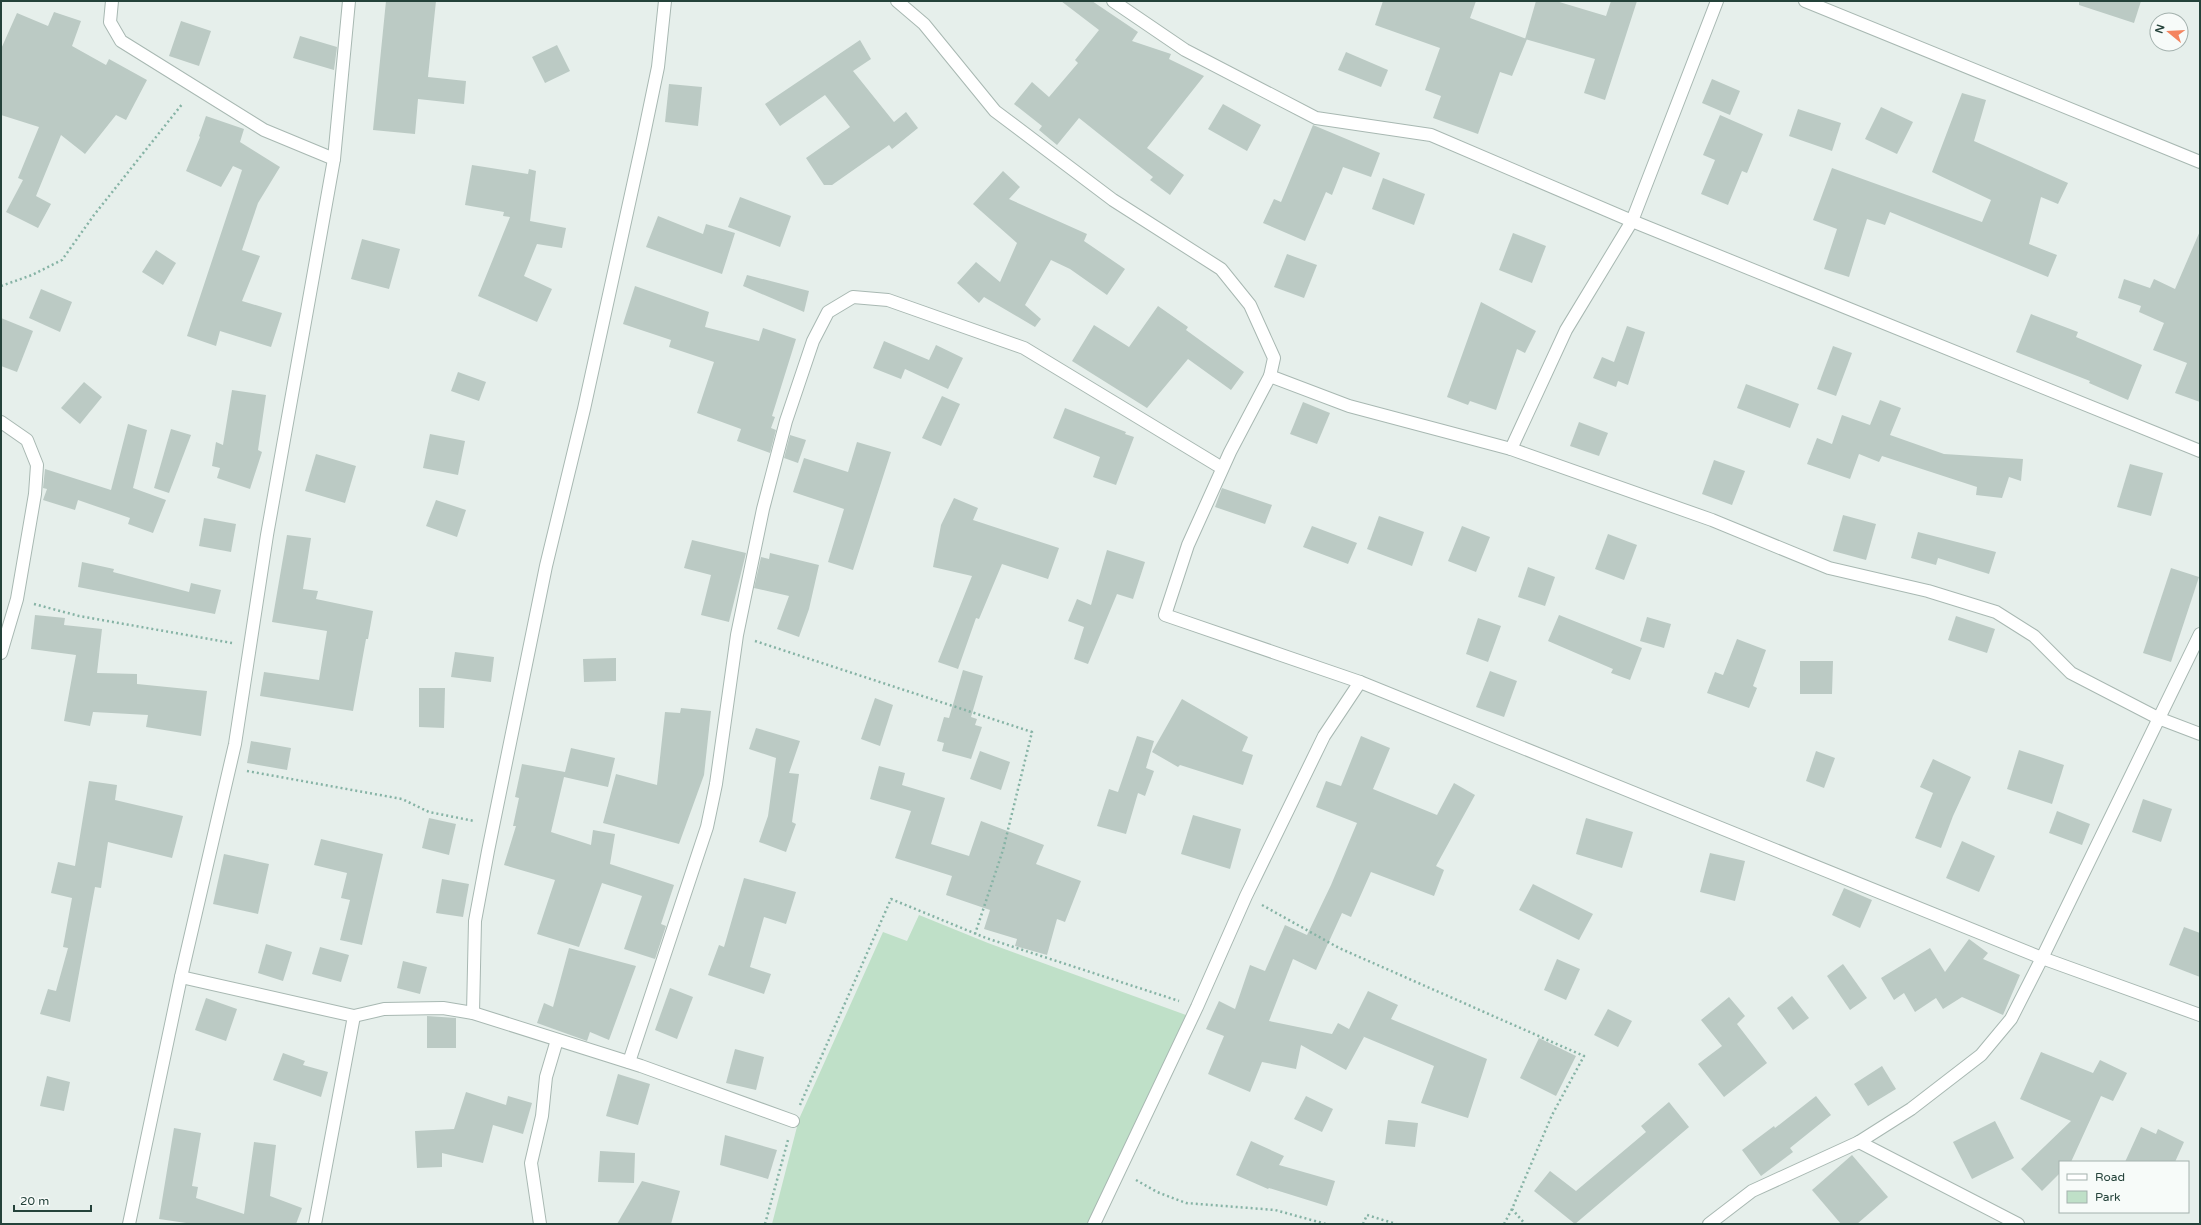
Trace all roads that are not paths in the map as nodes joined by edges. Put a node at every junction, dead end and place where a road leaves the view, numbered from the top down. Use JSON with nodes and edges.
{"nodes":[{"id":1,"x":112,"y":1,"type":"edge"},
{"id":2,"x":349,"y":1,"type":"edge"},
{"id":3,"x":665,"y":1,"type":"edge"},
{"id":4,"x":897,"y":1,"type":"edge"},
{"id":5,"x":1113,"y":1,"type":"edge"},
{"id":6,"x":1716,"y":1,"type":"edge"},
{"id":7,"x":1804,"y":1,"type":"edge"},
{"id":8,"x":334,"y":159,"type":"junction"},
{"id":9,"x":2200,"y":162,"type":"edge"},
{"id":10,"x":1632,"y":221,"type":"junction"},
{"id":11,"x":1270,"y":376,"type":"junction"},
{"id":12,"x":1,"y":422,"type":"edge"},
{"id":13,"x":1511,"y":449,"type":"junction"},
{"id":14,"x":2200,"y":451,"type":"edge"},
{"id":15,"x":1222,"y":468,"type":"junction"},
{"id":16,"x":2200,"y":634,"type":"edge"},
{"id":17,"x":1,"y":653,"type":"edge"},
{"id":18,"x":1360,"y":682,"type":"junction"},
{"id":19,"x":2158,"y":718,"type":"junction"},
{"id":20,"x":2200,"y":734,"type":"edge"},
{"id":21,"x":2042,"y":958,"type":"junction"},
{"id":22,"x":181,"y":977,"type":"junction"},
{"id":23,"x":473,"y":1013,"type":"junction"},
{"id":24,"x":2200,"y":1015,"type":"edge"},
{"id":25,"x":354,"y":1016,"type":"junction"},
{"id":26,"x":557,"y":1040,"type":"junction"},
{"id":27,"x":629,"y":1062,"type":"junction"},
{"id":28,"x":793,"y":1121,"type":"road end"},
{"id":29,"x":1858,"y":1142,"type":"junction"},
{"id":30,"x":129,"y":1224,"type":"edge"},
{"id":31,"x":315,"y":1224,"type":"edge"},
{"id":32,"x":540,"y":1224,"type":"edge"},
{"id":33,"x":1094,"y":1224,"type":"edge"},
{"id":34,"x":1709,"y":1224,"type":"edge"},
{"id":35,"x":2018,"y":1224,"type":"edge"}],
"edges":[{"from":1,"to":8,"type":"street"},
{"from":2,"to":8,"type":"street"},
{"from":3,"to":23,"type":"street"},
{"from":4,"to":11,"type":"street"},
{"from":5,"to":10,"type":"street"},
{"from":6,"to":10,"type":"street"},
{"from":7,"to":9,"type":"street"},
{"from":8,"to":22,"type":"street"},
{"from":10,"to":13,"type":"street"},
{"from":10,"to":14,"type":"street"},
{"from":11,"to":13,"type":"street"},
{"from":11,"to":15,"type":"street"},
{"from":12,"to":17,"type":"street"},
{"from":13,"to":19,"type":"street"},
{"from":15,"to":18,"type":"street"},
{"from":15,"to":27,"type":"street"},
{"from":16,"to":19,"type":"street"},
{"from":18,"to":21,"type":"street"},
{"from":18,"to":33,"type":"street"},
{"from":19,"to":20,"type":"street"},
{"from":19,"to":21,"type":"street"},
{"from":21,"to":24,"type":"street"},
{"from":21,"to":29,"type":"street"},
{"from":22,"to":25,"type":"street"},
{"from":22,"to":30,"type":"street"},
{"from":23,"to":25,"type":"street"},
{"from":23,"to":26,"type":"street"},
{"from":25,"to":31,"type":"street"},
{"from":26,"to":27,"type":"street"},
{"from":26,"to":32,"type":"street"},
{"from":27,"to":28,"type":"street"},
{"from":29,"to":34,"type":"street"},
{"from":29,"to":35,"type":"street"}]}
